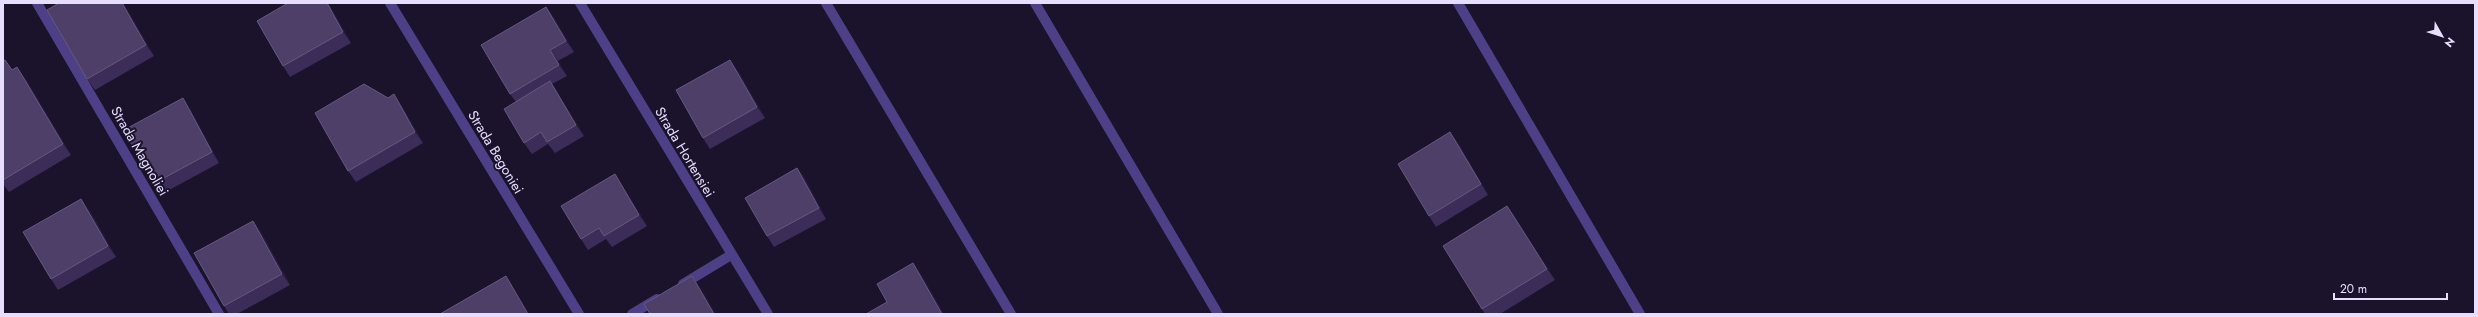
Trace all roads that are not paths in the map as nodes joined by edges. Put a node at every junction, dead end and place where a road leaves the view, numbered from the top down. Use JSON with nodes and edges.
{"nodes":[{"id":1,"x":37,"y":3,"type":"edge"},
{"id":2,"x":390,"y":3,"type":"edge"},
{"id":3,"x":580,"y":3,"type":"edge"},
{"id":4,"x":826,"y":3,"type":"edge"},
{"id":5,"x":1035,"y":3,"type":"edge"},
{"id":6,"x":1458,"y":3,"type":"edge"},
{"id":7,"x":731,"y":255,"type":"junction"},
{"id":8,"x":219,"y":314,"type":"edge"},
{"id":9,"x":579,"y":314,"type":"edge"},
{"id":10,"x":632,"y":314,"type":"edge"},
{"id":11,"x":768,"y":314,"type":"edge"},
{"id":12,"x":1011,"y":314,"type":"edge"},
{"id":13,"x":1218,"y":314,"type":"edge"},
{"id":14,"x":1640,"y":314,"type":"edge"}],
"edges":[{"from":1,"to":8,"type":"street","name":"Strada Magnoliei"},
{"from":2,"to":9,"type":"street","name":"Strada Begoniei"},
{"from":3,"to":7,"type":"street","name":"Strada Hortensiei"},
{"from":4,"to":12,"type":"street"},
{"from":5,"to":13,"type":"street"},
{"from":6,"to":14,"type":"street"},
{"from":7,"to":10,"type":"street"},
{"from":7,"to":11,"type":"street","name":"Strada Hortensiei"}]}
